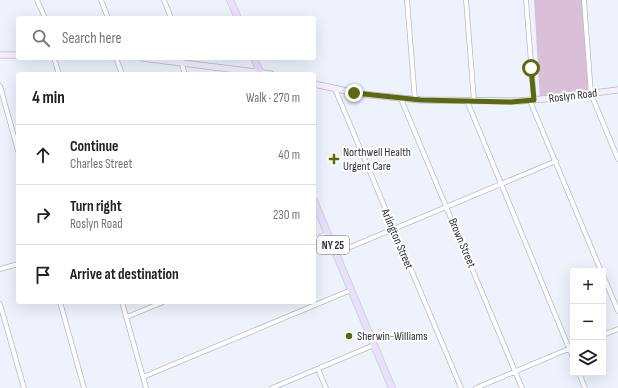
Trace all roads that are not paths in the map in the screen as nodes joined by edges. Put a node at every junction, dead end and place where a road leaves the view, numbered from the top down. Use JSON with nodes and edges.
{"nodes":[{"id":1,"x":37,"y":0,"type":"edge"},
{"id":2,"x":101,"y":0,"type":"edge"},
{"id":3,"x":164,"y":0,"type":"edge"},
{"id":4,"x":230,"y":0,"type":"edge"},
{"id":5,"x":407,"y":0,"type":"edge"},
{"id":6,"x":466,"y":0,"type":"edge"},
{"id":7,"x":526,"y":0,"type":"edge"},
{"id":8,"x":584,"y":0,"type":"edge"},
{"id":9,"x":44,"y":16,"type":"edge"},
{"id":10,"x":107,"y":16,"type":"edge"},
{"id":11,"x":170,"y":16,"type":"edge"},
{"id":12,"x":237,"y":16,"type":"edge"},
{"id":13,"x":0,"y":55,"type":"edge"},
{"id":14,"x":16,"y":55,"type":"edge"},
{"id":15,"x":55,"y":60,"type":"edge"},
{"id":16,"x":117,"y":60,"type":"edge"},
{"id":17,"x":162,"y":60,"type":"edge"},
{"id":18,"x":255,"y":60,"type":"edge"},
{"id":19,"x":189,"y":61,"type":"edge"},
{"id":20,"x":181,"y":62,"type":"junction"},
{"id":21,"x":58,"y":72,"type":"edge"},
{"id":22,"x":121,"y":72,"type":"edge"},
{"id":23,"x":185,"y":72,"type":"edge"},
{"id":24,"x":255,"y":72,"type":"edge"},
{"id":25,"x":261,"y":72,"type":"edge"},
{"id":26,"x":316,"y":84,"type":"edge"},
{"id":27,"x":0,"y":86,"type":"edge"},
{"id":28,"x":335,"y":89,"type":"junction"},
{"id":29,"x":618,"y":90,"type":"edge"},
{"id":30,"x":591,"y":94,"type":"junction"},
{"id":31,"x":401,"y":99,"type":"junction"},
{"id":32,"x":415,"y":100,"type":"junction"},
{"id":33,"x":532,"y":100,"type":"junction"},
{"id":34,"x":467,"y":101,"type":"junction"},
{"id":35,"x":474,"y":101,"type":"junction"},
{"id":36,"x":16,"y":143,"type":"edge"},
{"id":37,"x":618,"y":159,"type":"edge"},
{"id":38,"x":556,"y":161,"type":"junction"},
{"id":39,"x":500,"y":184,"type":"junction"},
{"id":40,"x":316,"y":206,"type":"edge"},
{"id":41,"x":446,"y":207,"type":"junction"},
{"id":42,"x":393,"y":229,"type":"junction"},
{"id":43,"x":328,"y":234,"type":"junction"},
{"id":44,"x":316,"y":238,"type":"edge"},
{"id":45,"x":336,"y":253,"type":"junction"},
{"id":46,"x":16,"y":265,"type":"edge"},
{"id":47,"x":600,"y":268,"type":"edge"},
{"id":48,"x":0,"y":269,"type":"edge"},
{"id":49,"x":606,"y":282,"type":"edge"},
{"id":50,"x":351,"y":290,"type":"junction"},
{"id":51,"x":0,"y":304,"type":"edge"},
{"id":52,"x":61,"y":304,"type":"edge"},
{"id":53,"x":123,"y":304,"type":"edge"},
{"id":54,"x":158,"y":304,"type":"edge"},
{"id":55,"x":618,"y":311,"type":"edge"},
{"id":56,"x":127,"y":317,"type":"junction"},
{"id":57,"x":618,"y":328,"type":"edge"},
{"id":58,"x":606,"y":334,"type":"edge"},
{"id":59,"x":374,"y":345,"type":"junction"},
{"id":60,"x":570,"y":346,"type":"edge"},
{"id":61,"x":570,"y":348,"type":"edge"},
{"id":62,"x":318,"y":369,"type":"junction"},
{"id":63,"x":515,"y":371,"type":"junction"},
{"id":64,"x":580,"y":376,"type":"edge"},
{"id":65,"x":143,"y":377,"type":"junction"},
{"id":66,"x":24,"y":388,"type":"edge"},
{"id":67,"x":84,"y":388,"type":"edge"},
{"id":68,"x":146,"y":388,"type":"edge"},
{"id":69,"x":272,"y":388,"type":"edge"},
{"id":70,"x":326,"y":388,"type":"edge"},
{"id":71,"x":392,"y":388,"type":"edge"},
{"id":72,"x":461,"y":388,"type":"edge"},
{"id":73,"x":476,"y":388,"type":"edge"},
{"id":74,"x":522,"y":388,"type":"edge"},
{"id":75,"x":585,"y":388,"type":"edge"}],
"edges":[{"from":1,"to":9,"type":"street"},
{"from":2,"to":10,"type":"street"},
{"from":3,"to":11,"type":"street"},
{"from":4,"to":12,"type":"main road"},
{"from":5,"to":32,"type":"street"},
{"from":6,"to":35,"type":"street"},
{"from":7,"to":33,"type":"street"},
{"from":8,"to":30,"type":"street"},
{"from":13,"to":14,"type":"main road"},
{"from":15,"to":21,"type":"street"},
{"from":16,"to":22,"type":"street"},
{"from":17,"to":20,"type":"main road"},
{"from":18,"to":25,"type":"main road"},
{"from":19,"to":20,"type":"main road"},
{"from":19,"to":24,"type":"main road"},
{"from":20,"to":23,"type":"street"},
{"from":26,"to":28,"type":"main road","name":"Roslyn Road"},
{"from":27,"to":36,"type":"street"},
{"from":28,"to":31,"type":"main road","name":"Roslyn Road"},
{"from":28,"to":42,"type":"street","name":"Arlington Street"},
{"from":29,"to":30,"type":"main road","name":"Roslyn Road"},
{"from":30,"to":33,"type":"main road","name":"Roslyn Road"},
{"from":30,"to":37,"type":"street"},
{"from":31,"to":32,"type":"main road","name":"Roslyn Road"},
{"from":31,"to":41,"type":"street","name":"Brown Street"},
{"from":32,"to":34,"type":"main road","name":"Roslyn Road"},
{"from":33,"to":35,"type":"main road","name":"Roslyn Road"},
{"from":33,"to":38,"type":"street"},
{"from":34,"to":35,"type":"main road","name":"Roslyn Road"},
{"from":34,"to":39,"type":"street"},
{"from":38,"to":39,"type":"street"},
{"from":38,"to":47,"type":"street"},
{"from":39,"to":41,"type":"street"},
{"from":39,"to":60,"type":"street"},
{"from":40,"to":43,"type":"main road","number":"NY 25"},
{"from":41,"to":42,"type":"street"},
{"from":41,"to":63,"type":"street","name":"Brown Street"},
{"from":42,"to":45,"type":"street"},
{"from":42,"to":72,"type":"street","name":"Arlington Street"},
{"from":43,"to":44,"type":"street"},
{"from":43,"to":45,"type":"main road","number":"NY 25"},
{"from":45,"to":50,"type":"main road","number":"NY 25"},
{"from":46,"to":48,"type":"street"},
{"from":49,"to":55,"type":"street"},
{"from":50,"to":59,"type":"main road","number":"NY 25"},
{"from":50,"to":65,"type":"street"},
{"from":51,"to":66,"type":"street"},
{"from":52,"to":67,"type":"street"},
{"from":53,"to":56,"type":"street"},
{"from":54,"to":56,"type":"street"},
{"from":56,"to":65,"type":"street"},
{"from":57,"to":58,"type":"street"},
{"from":59,"to":62,"type":"street"},
{"from":59,"to":71,"type":"main road","number":"NY 25"},
{"from":61,"to":63,"type":"street"},
{"from":62,"to":69,"type":"street"},
{"from":62,"to":70,"type":"street"},
{"from":63,"to":73,"type":"street"},
{"from":63,"to":74,"type":"street","name":"Brown Street"},
{"from":64,"to":75,"type":"street"},
{"from":65,"to":68,"type":"street"}]}
